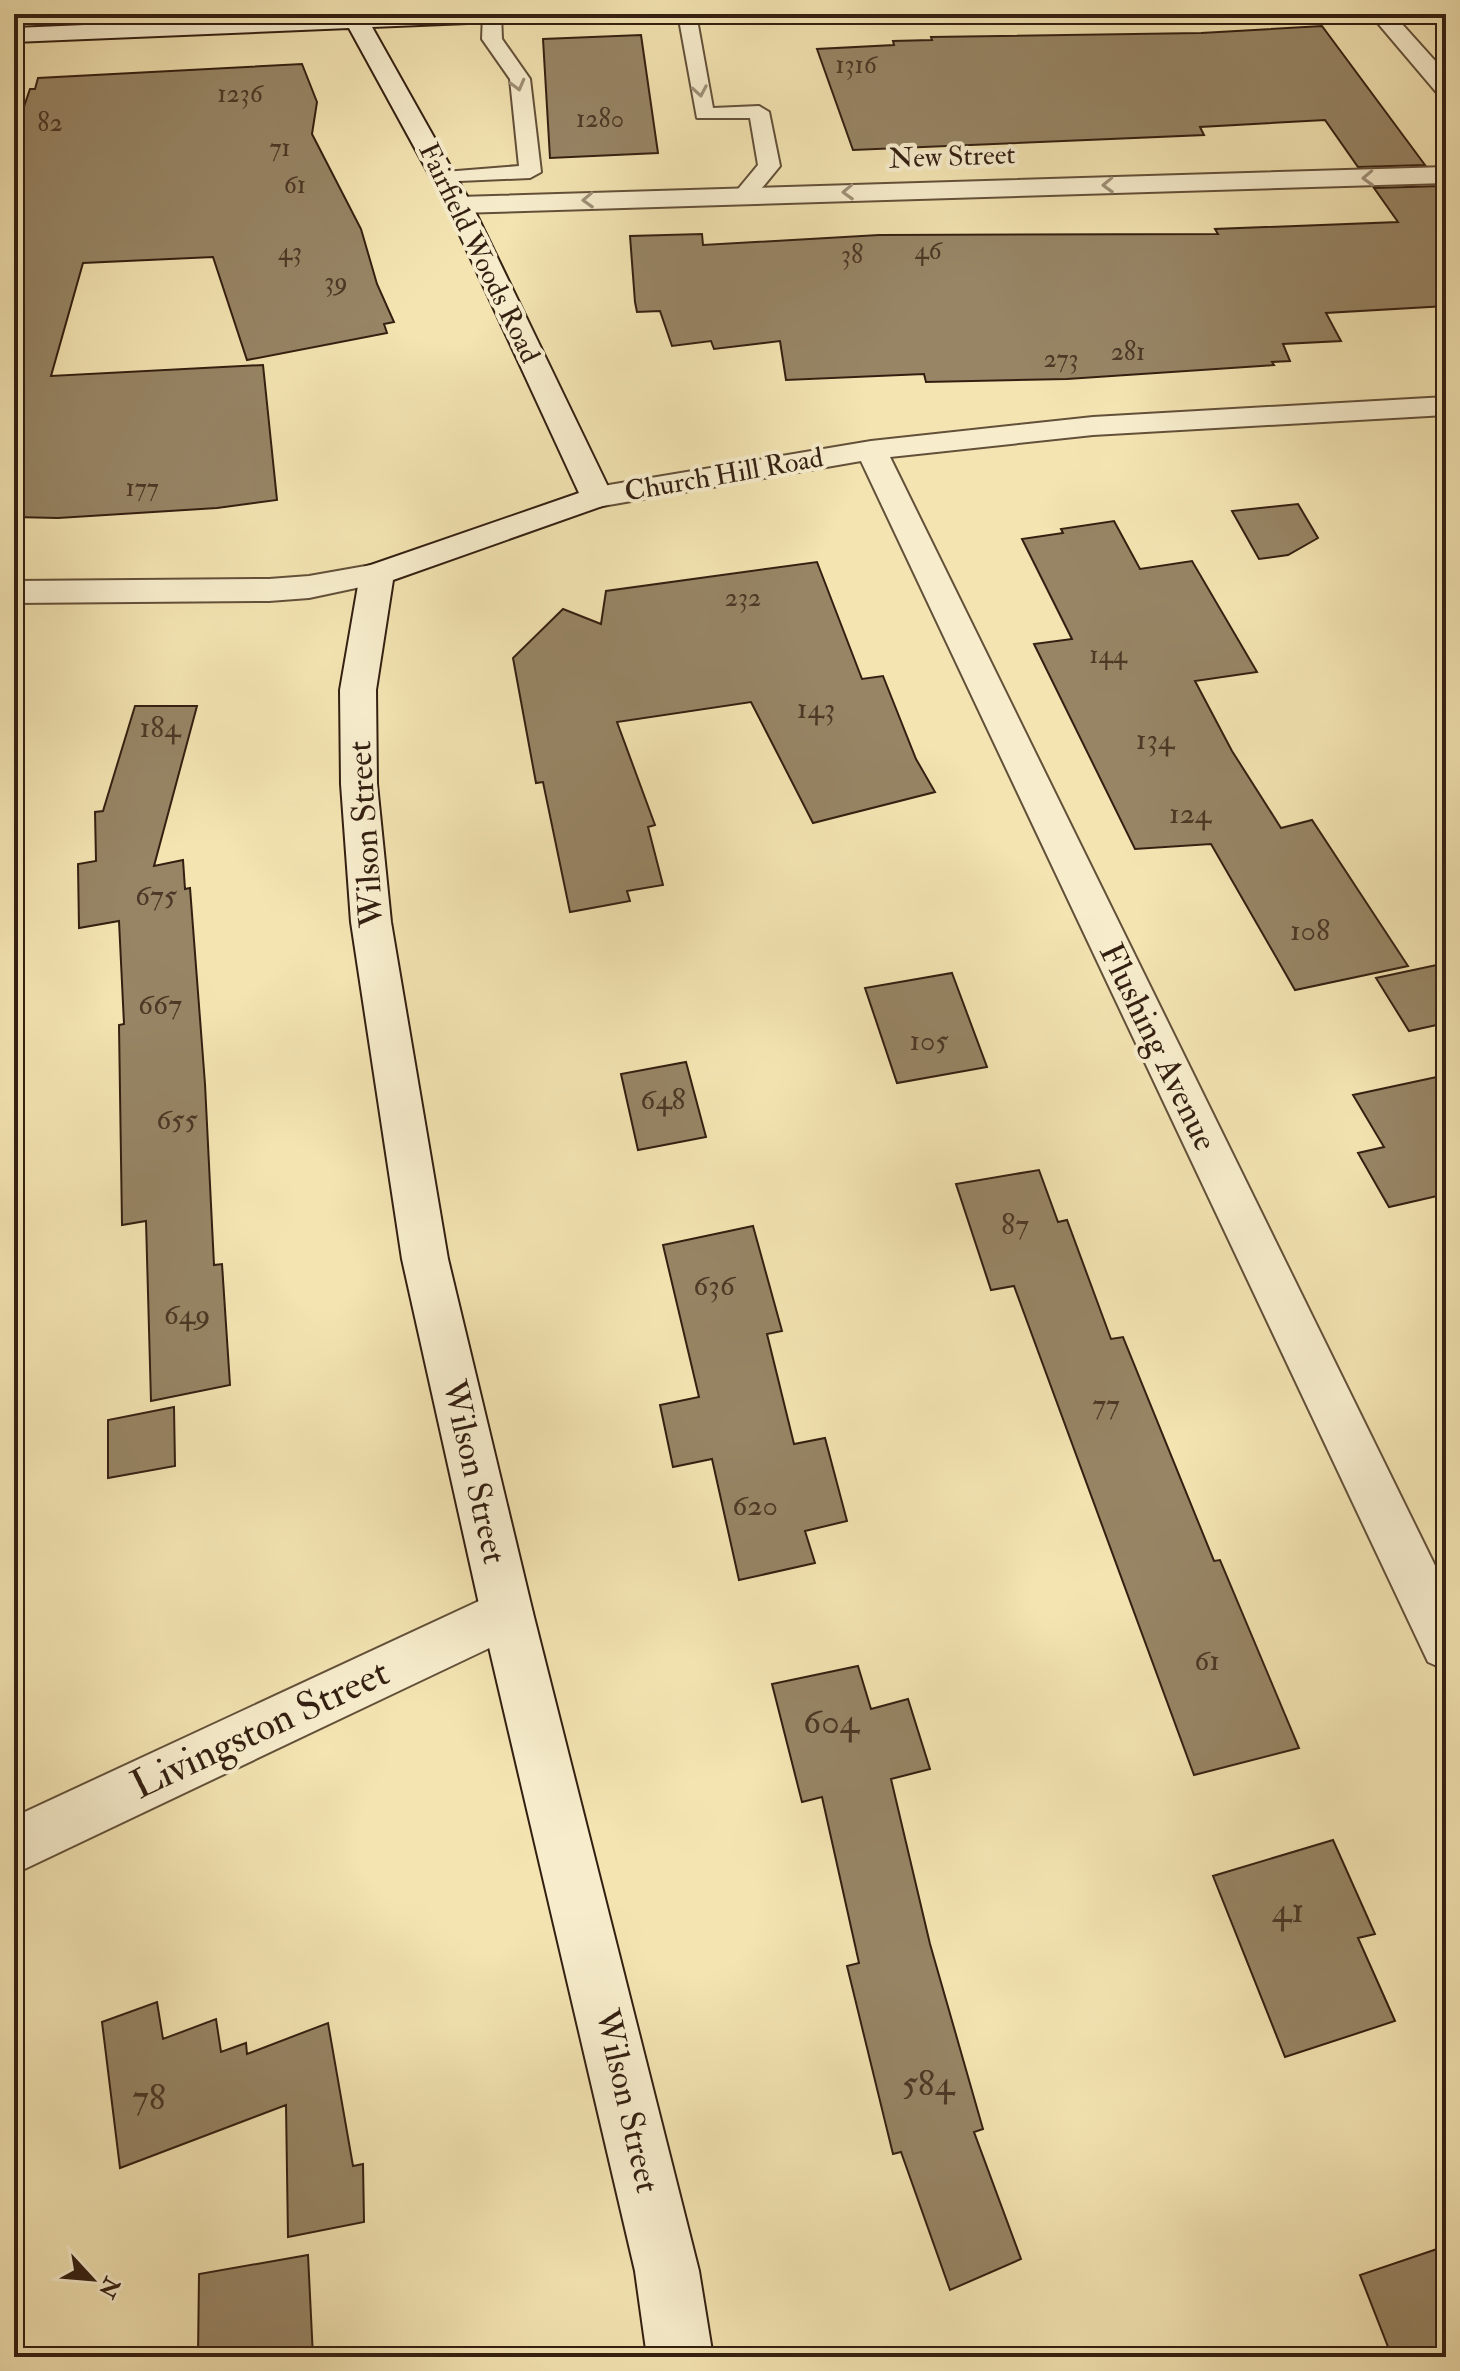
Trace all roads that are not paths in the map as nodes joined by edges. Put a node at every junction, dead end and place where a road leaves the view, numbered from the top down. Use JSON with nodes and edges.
{"nodes":[{"id":1,"x":513,"y":14,"type":"edge"},
{"id":2,"x":687,"y":14,"type":"edge"},
{"id":3,"x":1381,"y":14,"type":"edge"},
{"id":4,"x":446,"y":15,"type":"edge"},
{"id":5,"x":492,"y":15,"type":"edge"},
{"id":6,"x":355,"y":16,"type":"edge"},
{"id":7,"x":106,"y":22,"type":"edge"},
{"id":8,"x":14,"y":35,"type":"edge"},
{"id":9,"x":1446,"y":88,"type":"edge"},
{"id":10,"x":1446,"y":175,"type":"edge"},
{"id":11,"x":444,"y":178,"type":"junction"},
{"id":12,"x":745,"y":194,"type":"junction"},
{"id":13,"x":459,"y":205,"type":"junction"},
{"id":14,"x":1446,"y":406,"type":"edge"},
{"id":15,"x":871,"y":450,"type":"junction"},
{"id":16,"x":597,"y":497,"type":"junction"},
{"id":17,"x":377,"y":574,"type":"junction"},
{"id":18,"x":14,"y":592,"type":"edge"},
{"id":19,"x":507,"y":1613,"type":"junction"},
{"id":20,"x":1446,"y":1644,"type":"edge"},
{"id":21,"x":14,"y":1846,"type":"edge"},
{"id":22,"x":680,"y":2357,"type":"edge"}],
"edges":[{"from":1,"to":5,"type":"street"},
{"from":2,"to":12,"type":"lane","one_way":true},
{"from":3,"to":9,"type":"street"},
{"from":4,"to":5,"type":"street"},
{"from":4,"to":6,"type":"street"},
{"from":5,"to":11,"type":"lane","one_way":true},
{"from":6,"to":7,"type":"street"},
{"from":6,"to":11,"type":"street","name":"Fairfield Woods Road"},
{"from":7,"to":8,"type":"street"},
{"from":10,"to":12,"type":"street","name":"New Street","one_way":true},
{"from":11,"to":13,"type":"street","name":"Fairfield Woods Road"},
{"from":12,"to":13,"type":"street","name":"New Street","one_way":true},
{"from":13,"to":16,"type":"street","name":"Fairfield Woods Road"},
{"from":14,"to":15,"type":"street","name":"Church Hill Road"},
{"from":15,"to":16,"type":"street","name":"Church Hill Road"},
{"from":15,"to":20,"type":"street","name":"Flushing Avenue"},
{"from":16,"to":17,"type":"street","name":"Church Hill Road"},
{"from":17,"to":18,"type":"street","name":"Church Hill Road"},
{"from":17,"to":19,"type":"street","name":"Wilson Street"},
{"from":19,"to":21,"type":"street","name":"Livingston Street"},
{"from":19,"to":22,"type":"street","name":"Wilson Street"}]}
